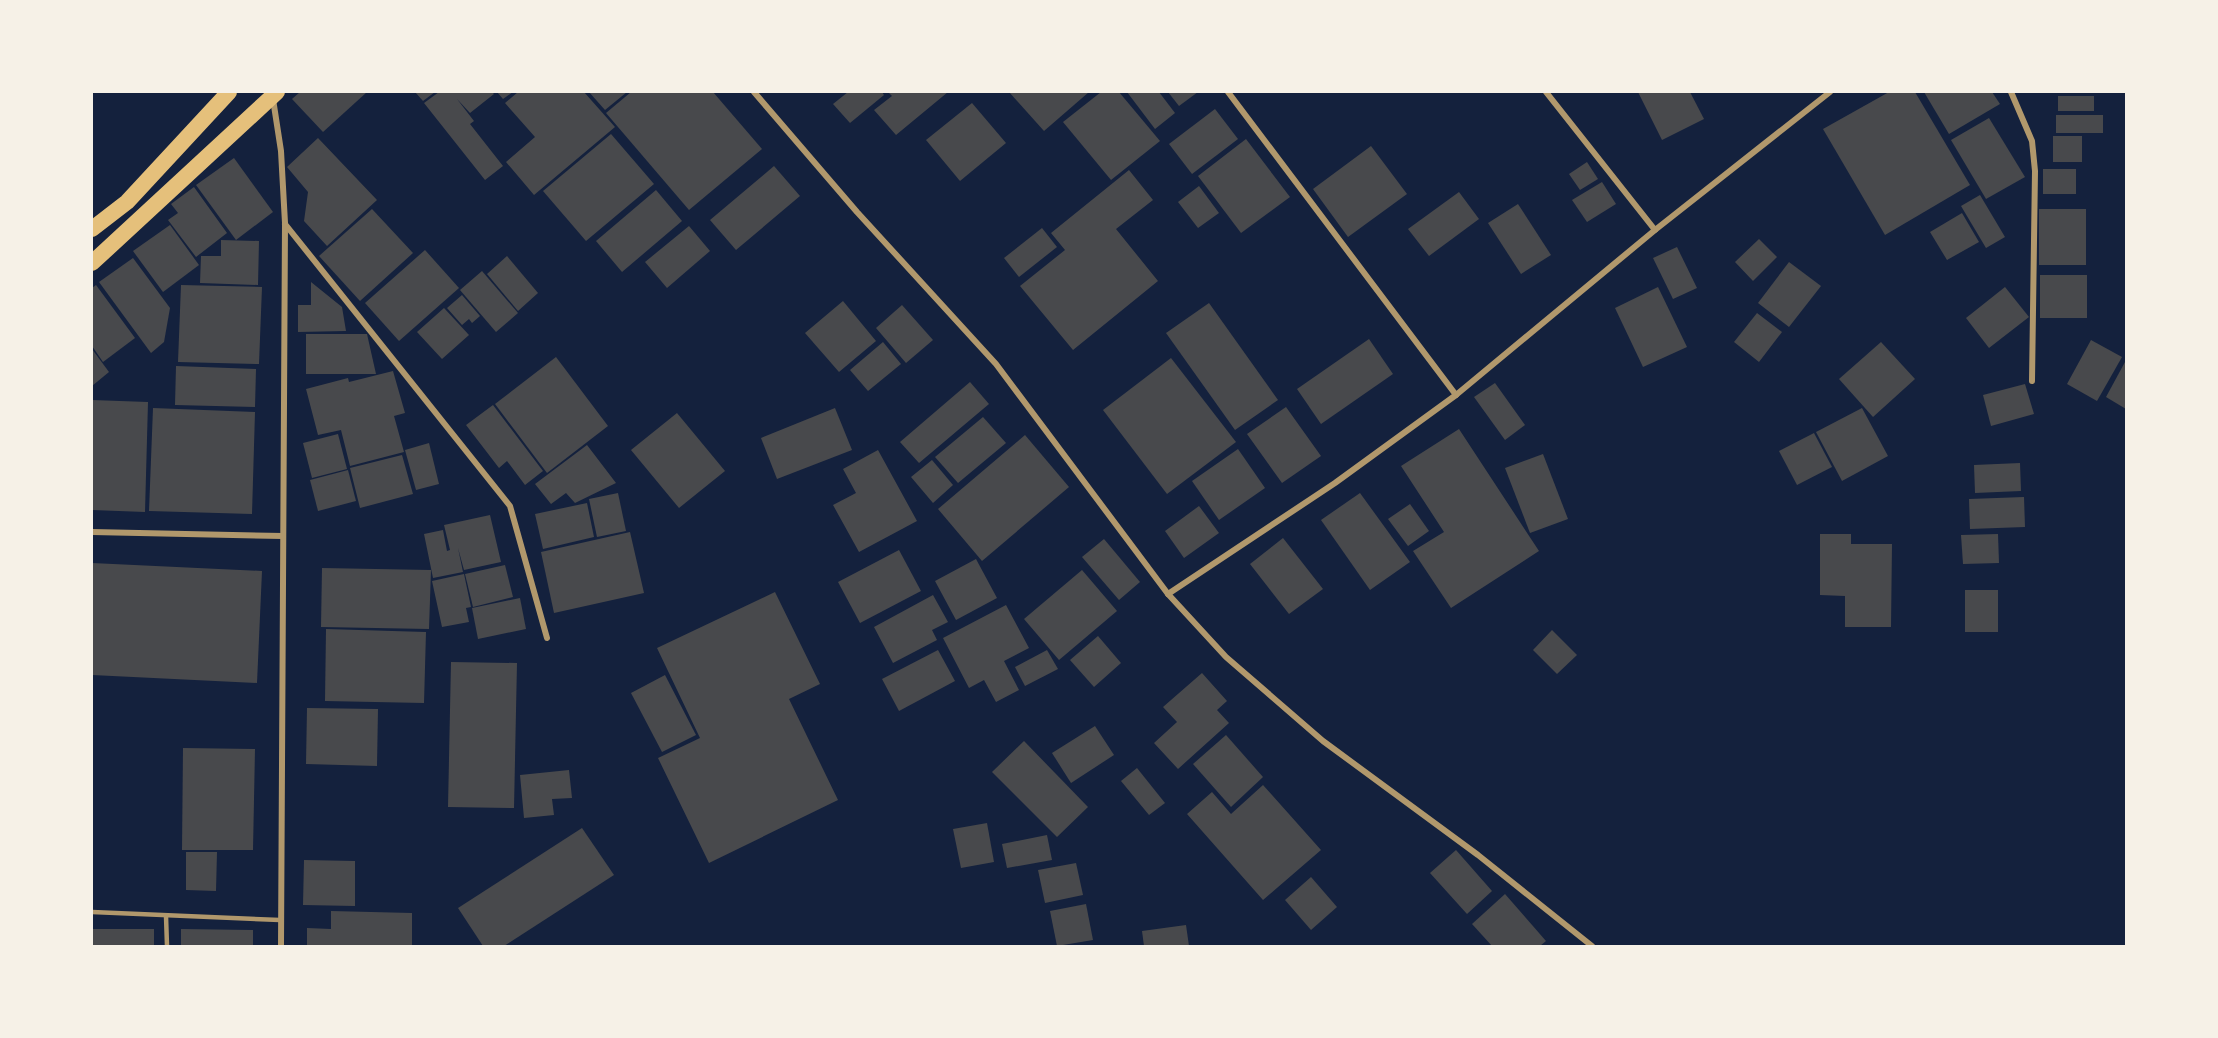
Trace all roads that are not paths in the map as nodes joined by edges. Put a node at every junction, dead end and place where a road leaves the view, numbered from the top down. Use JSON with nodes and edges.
{"nodes":[{"id":1,"x":229,"y":92,"type":"edge"},
{"id":2,"x":754,"y":92,"type":"edge"},
{"id":3,"x":1228,"y":92,"type":"edge"},
{"id":4,"x":1546,"y":92,"type":"edge"},
{"id":5,"x":1830,"y":92,"type":"edge"},
{"id":6,"x":2011,"y":92,"type":"edge"},
{"id":7,"x":273,"y":93,"type":"edge"},
{"id":8,"x":285,"y":224,"type":"junction"},
{"id":9,"x":92,"y":230,"type":"edge"},
{"id":10,"x":1655,"y":230,"type":"junction"},
{"id":11,"x":92,"y":263,"type":"edge"},
{"id":12,"x":2032,"y":381,"type":"dead end"},
{"id":13,"x":1456,"y":395,"type":"junction"},
{"id":14,"x":92,"y":532,"type":"edge"},
{"id":15,"x":283,"y":536,"type":"junction"},
{"id":16,"x":1168,"y":594,"type":"junction"},
{"id":17,"x":548,"y":638,"type":"dead end"},
{"id":18,"x":92,"y":912,"type":"edge"},
{"id":19,"x":166,"y":916,"type":"junction"},
{"id":20,"x":280,"y":920,"type":"junction"},
{"id":21,"x":166,"y":946,"type":"edge"},
{"id":22,"x":281,"y":946,"type":"edge"},
{"id":23,"x":1592,"y":946,"type":"edge"}],
"edges":[{"from":1,"to":9,"type":"highway"},
{"from":2,"to":16,"type":"street"},
{"from":3,"to":13,"type":"street"},
{"from":4,"to":10,"type":"street"},
{"from":5,"to":10,"type":"street"},
{"from":6,"to":12,"type":"street"},
{"from":7,"to":8,"type":"street"},
{"from":7,"to":11,"type":"highway"},
{"from":8,"to":15,"type":"street"},
{"from":8,"to":17,"type":"street"},
{"from":10,"to":13,"type":"street"},
{"from":13,"to":16,"type":"street"},
{"from":14,"to":15,"type":"street"},
{"from":15,"to":20,"type":"street"},
{"from":16,"to":23,"type":"street"},
{"from":18,"to":19,"type":"lane"},
{"from":19,"to":20,"type":"lane"},
{"from":19,"to":21,"type":"lane"},
{"from":20,"to":22,"type":"street"}]}
